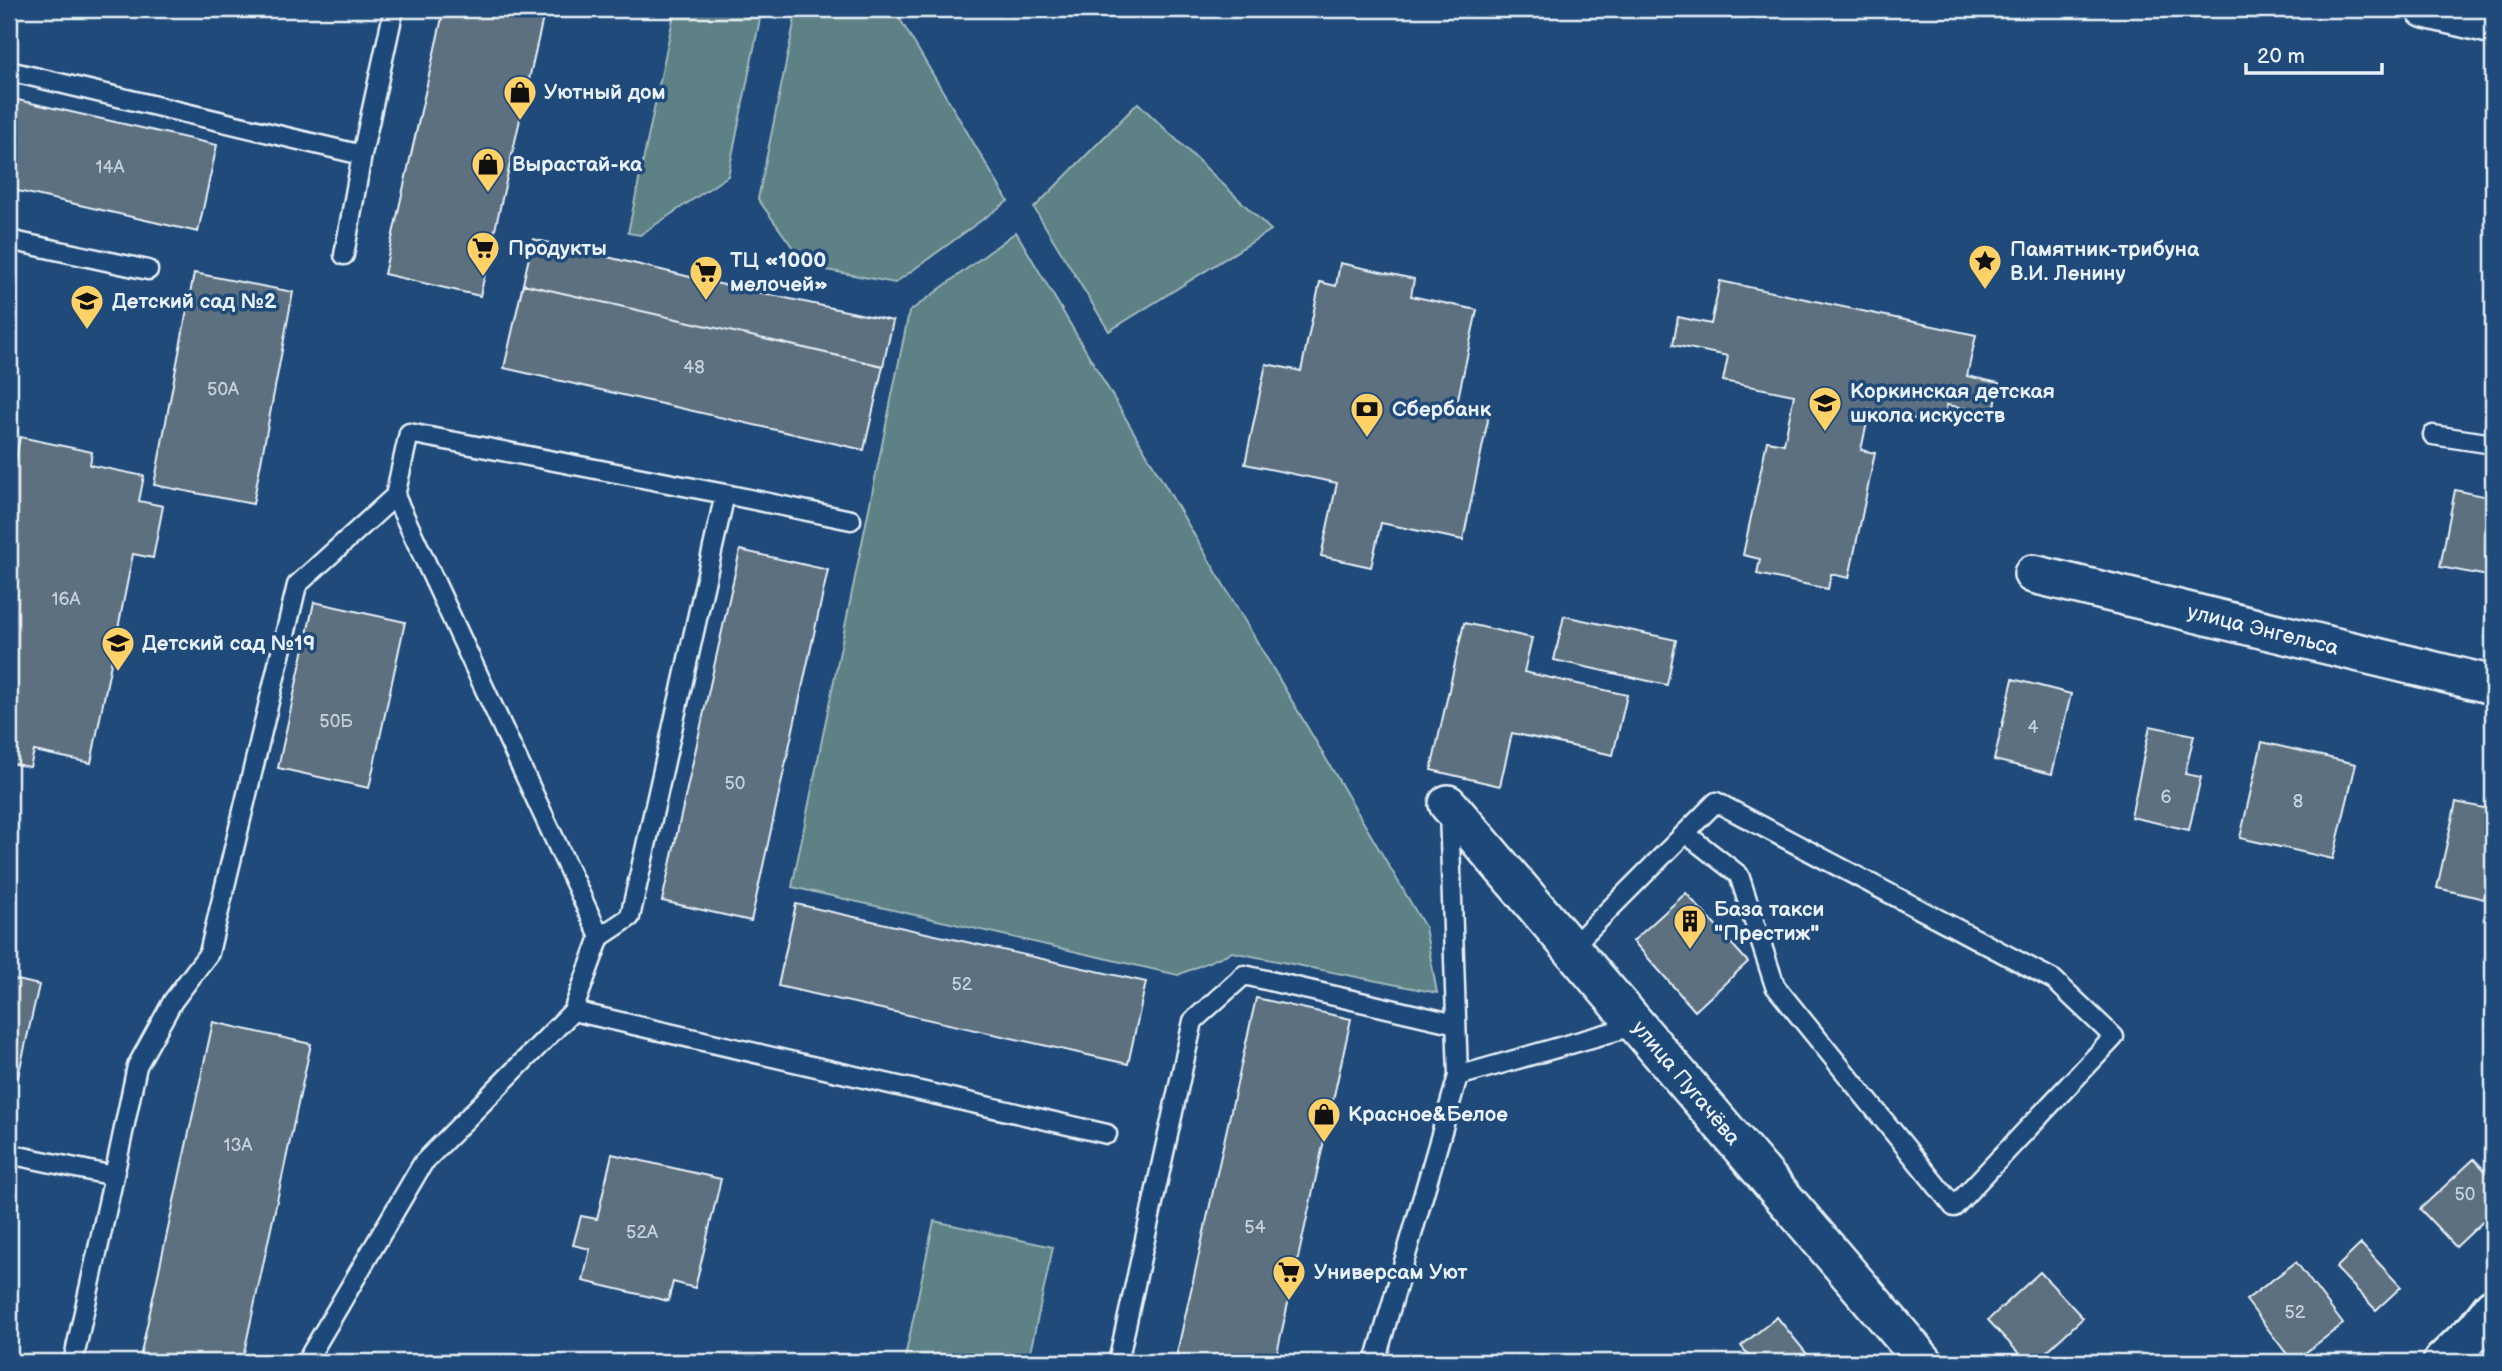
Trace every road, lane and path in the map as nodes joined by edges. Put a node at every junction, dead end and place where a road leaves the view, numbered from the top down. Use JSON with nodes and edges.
{"nodes":[{"id":1,"x":394,"y":9,"type":"edge"},
{"id":2,"x":2424,"y":9,"type":"edge"},
{"id":3,"x":2493,"y":24,"type":"edge"},
{"id":4,"x":9,"y":71,"type":"edge"},
{"id":5,"x":362,"y":155,"type":"junction"},
{"id":6,"x":9,"y":240,"type":"edge"},
{"id":7,"x":344,"y":254,"type":"dead end"},
{"id":8,"x":148,"y":270,"type":"dead end"},
{"id":9,"x":2433,"y":435,"type":"dead end"},
{"id":10,"x":2493,"y":444,"type":"edge"},
{"id":11,"x":724,"y":494,"type":"junction"},
{"id":12,"x":395,"y":496,"type":"junction"},
{"id":13,"x":850,"y":520,"type":"dead end"},
{"id":14,"x":2033,"y":574,"type":"dead end"},
{"id":15,"x":2493,"y":685,"type":"edge"},
{"id":16,"x":1448,"y":804,"type":"joint"},
{"id":17,"x":1685,"y":833,"type":"junction"},
{"id":18,"x":600,"y":937,"type":"junction"},
{"id":19,"x":1571,"y":948,"type":"junction"},
{"id":20,"x":573,"y":1011,"type":"junction"},
{"id":21,"x":1456,"y":1024,"type":"junction"},
{"id":22,"x":1637,"y":1025,"type":"junction"},
{"id":23,"x":1458,"y":1076,"type":"junction"},
{"id":24,"x":1107,"y":1134,"type":"dead end"},
{"id":25,"x":9,"y":1154,"type":"edge"},
{"id":26,"x":114,"y":1176,"type":"junction"},
{"id":27,"x":2487,"y":1328,"type":"edge"},
{"id":28,"x":73,"y":1362,"type":"edge"},
{"id":29,"x":306,"y":1362,"type":"edge"},
{"id":30,"x":1118,"y":1362,"type":"edge"},
{"id":31,"x":1375,"y":1362,"type":"edge"},
{"id":32,"x":1924,"y":1362,"type":"edge"},
{"id":33,"x":2443,"y":1362,"type":"edge"}],
"edges":[{"from":1,"to":5,"type":"lane"},
{"from":2,"to":3,"type":"street"},
{"from":4,"to":5,"type":"lane"},
{"from":5,"to":7,"type":"lane"},
{"from":6,"to":8,"type":"lane"},
{"from":9,"to":10,"type":"lane"},
{"from":11,"to":12,"type":"lane"},
{"from":11,"to":13,"type":"lane"},
{"from":11,"to":18,"type":"lane"},
{"from":12,"to":18,"type":"lane"},
{"from":12,"to":26,"type":"lane"},
{"from":14,"to":15,"type":"street","name":"улица Энгельса"},
{"from":16,"to":19,"type":"street","name":"улица Пугачёва"},
{"from":16,"to":21,"type":"lane"},
{"from":17,"to":17,"type":"lane"},
{"from":17,"to":19,"type":"lane"},
{"from":18,"to":20,"type":"lane"},
{"from":19,"to":22,"type":"street","name":"улица Пугачёва"},
{"from":20,"to":24,"type":"lane"},
{"from":20,"to":29,"type":"lane"},
{"from":21,"to":23,"type":"lane"},
{"from":21,"to":30,"type":"lane"},
{"from":22,"to":23,"type":"lane"},
{"from":22,"to":32,"type":"street","name":"улица Пугачёва"},
{"from":23,"to":31,"type":"lane"},
{"from":25,"to":26,"type":"lane"},
{"from":26,"to":28,"type":"lane"},
{"from":27,"to":33,"type":"street"}]}
